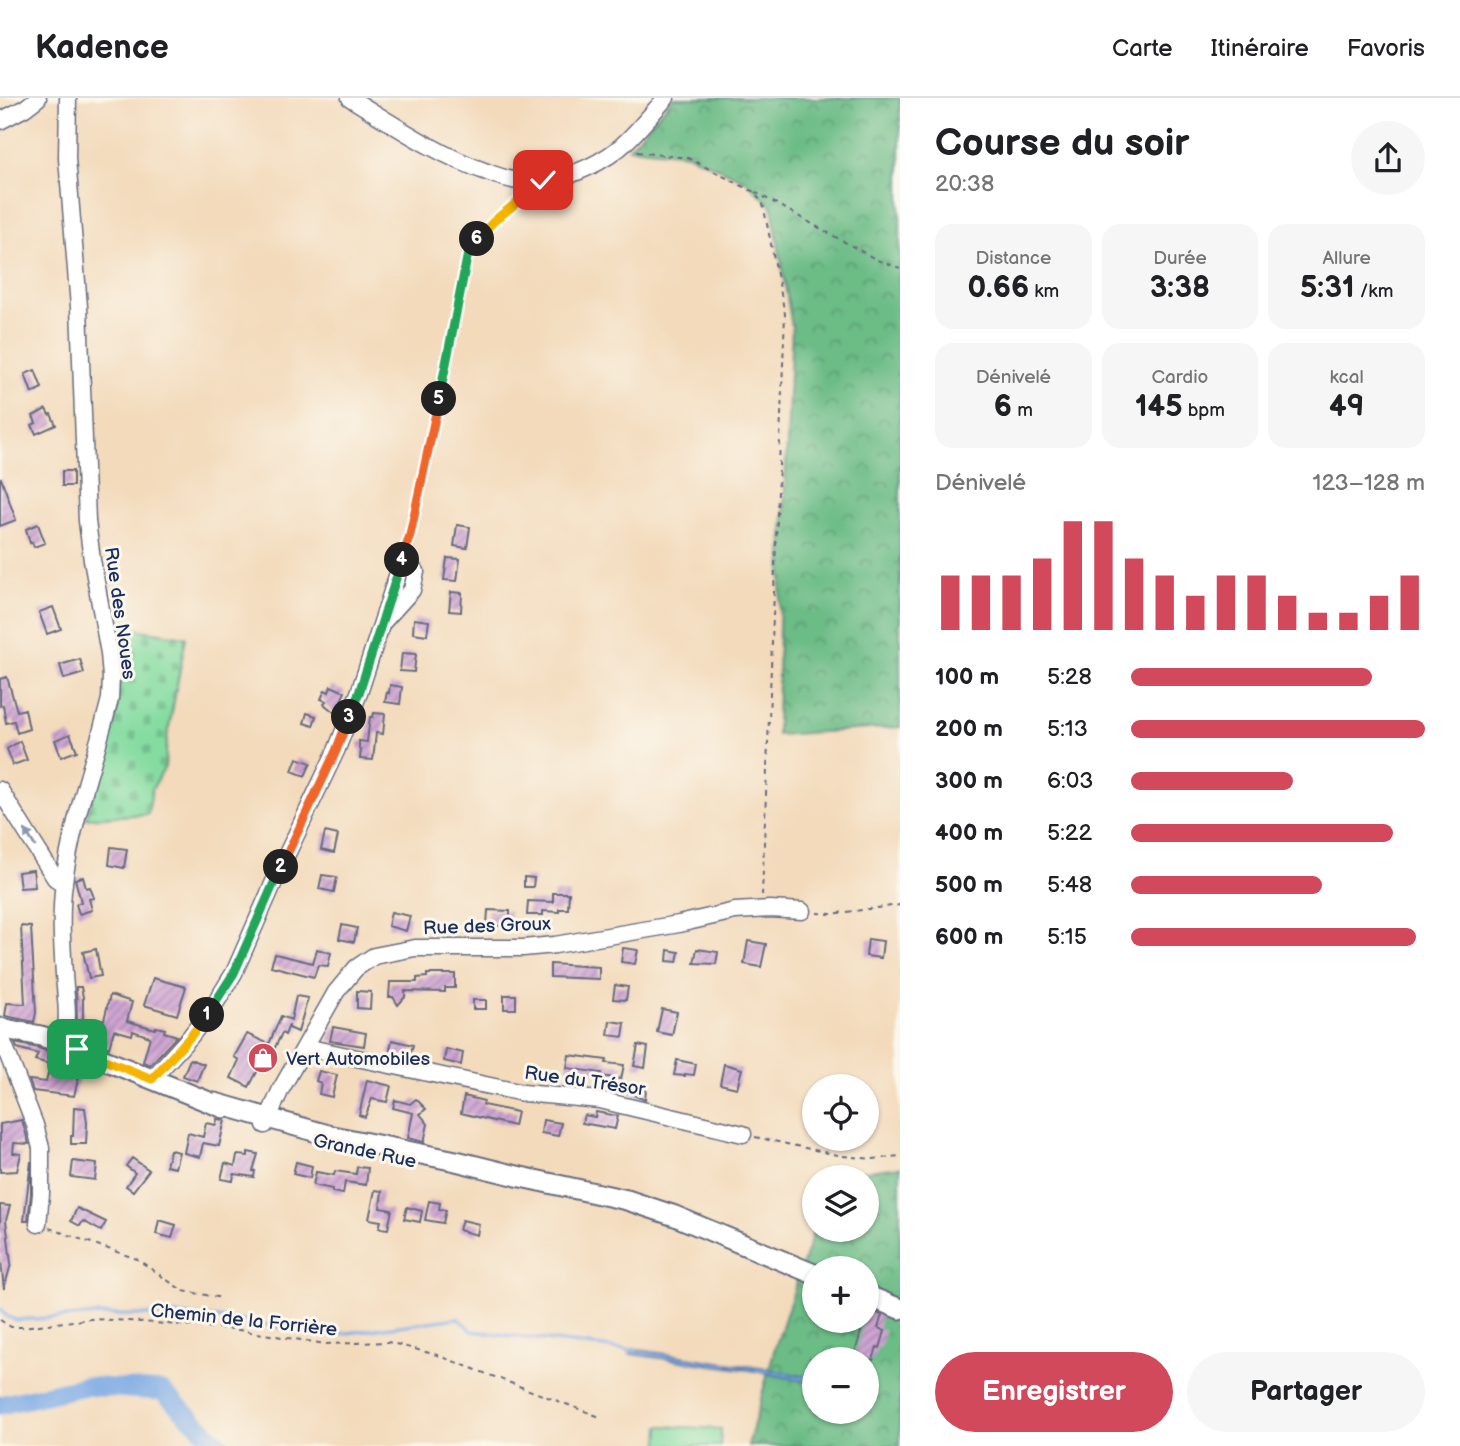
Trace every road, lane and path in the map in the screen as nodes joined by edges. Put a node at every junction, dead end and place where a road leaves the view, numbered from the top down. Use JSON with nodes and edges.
{"nodes":[{"id":1,"x":38,"y":98,"type":"edge"},
{"id":2,"x":68,"y":98,"type":"edge"},
{"id":3,"x":350,"y":98,"type":"edge"},
{"id":4,"x":666,"y":98,"type":"edge"},
{"id":5,"x":0,"y":121,"type":"edge"},
{"id":6,"x":616,"y":150,"type":"junction"},
{"id":7,"x":528,"y":182,"type":"junction"},
{"id":8,"x":754,"y":192,"type":"junction"},
{"id":9,"x":900,"y":268,"type":"edge"},
{"id":10,"x":401,"y":564,"type":"joint"},
{"id":11,"x":0,"y":790,"type":"edge"},
{"id":12,"x":64,"y":884,"type":"junction"},
{"id":13,"x":900,"y":905,"type":"edge"},
{"id":14,"x":761,"y":910,"type":"junction"},
{"id":15,"x":802,"y":911,"type":"joint"},
{"id":16,"x":1,"y":1028,"type":"edge"},
{"id":17,"x":62,"y":1043,"type":"junction"},
{"id":18,"x":305,"y":1047,"type":"junction"},
{"id":19,"x":152,"y":1079,"type":"junction"},
{"id":20,"x":267,"y":1122,"type":"junction"},
{"id":21,"x":743,"y":1134,"type":"joint"},
{"id":22,"x":900,"y":1156,"type":"edge"},
{"id":23,"x":38,"y":1224,"type":"joint"},
{"id":24,"x":802,"y":1269,"type":"edge"},
{"id":25,"x":223,"y":1298,"type":"dead end"},
{"id":26,"x":879,"y":1300,"type":"edge"},
{"id":27,"x":900,"y":1309,"type":"edge"},
{"id":28,"x":0,"y":1320,"type":"edge"},
{"id":29,"x":600,"y":1417,"type":"dead end"}],
"edges":[{"from":1,"to":5,"type":"street"},
{"from":2,"to":12,"type":"street","name":"Rue des Noues"},
{"from":3,"to":7,"type":"street"},
{"from":4,"to":6,"type":"street"},
{"from":6,"to":7,"type":"street"},
{"from":6,"to":8,"type":"path"},
{"from":7,"to":10,"type":"path"},
{"from":8,"to":9,"type":"path"},
{"from":8,"to":14,"type":"path"},
{"from":10,"to":19,"type":"street"},
{"from":12,"to":11,"type":"street","one_way":true},
{"from":12,"to":17,"type":"street","name":"Rue des Noues"},
{"from":13,"to":15,"type":"path"},
{"from":14,"to":15,"type":"street","name":"Rue des Groux"},
{"from":14,"to":18,"type":"street","name":"Rue des Groux"},
{"from":16,"to":17,"type":"main road","name":"Grande Rue"},
{"from":16,"to":23,"type":"street"},
{"from":17,"to":19,"type":"main road","name":"Grande Rue"},
{"from":18,"to":20,"type":"street","name":"Rue des Groux"},
{"from":18,"to":21,"type":"street","name":"Rue du Trésor"},
{"from":19,"to":20,"type":"main road","name":"Grande Rue"},
{"from":20,"to":24,"type":"main road","name":"Grande Rue"},
{"from":21,"to":22,"type":"path"},
{"from":23,"to":25,"type":"path"},
{"from":26,"to":27,"type":"main road"},
{"from":28,"to":29,"type":"path","name":"Chemin de la Forrière"}]}
